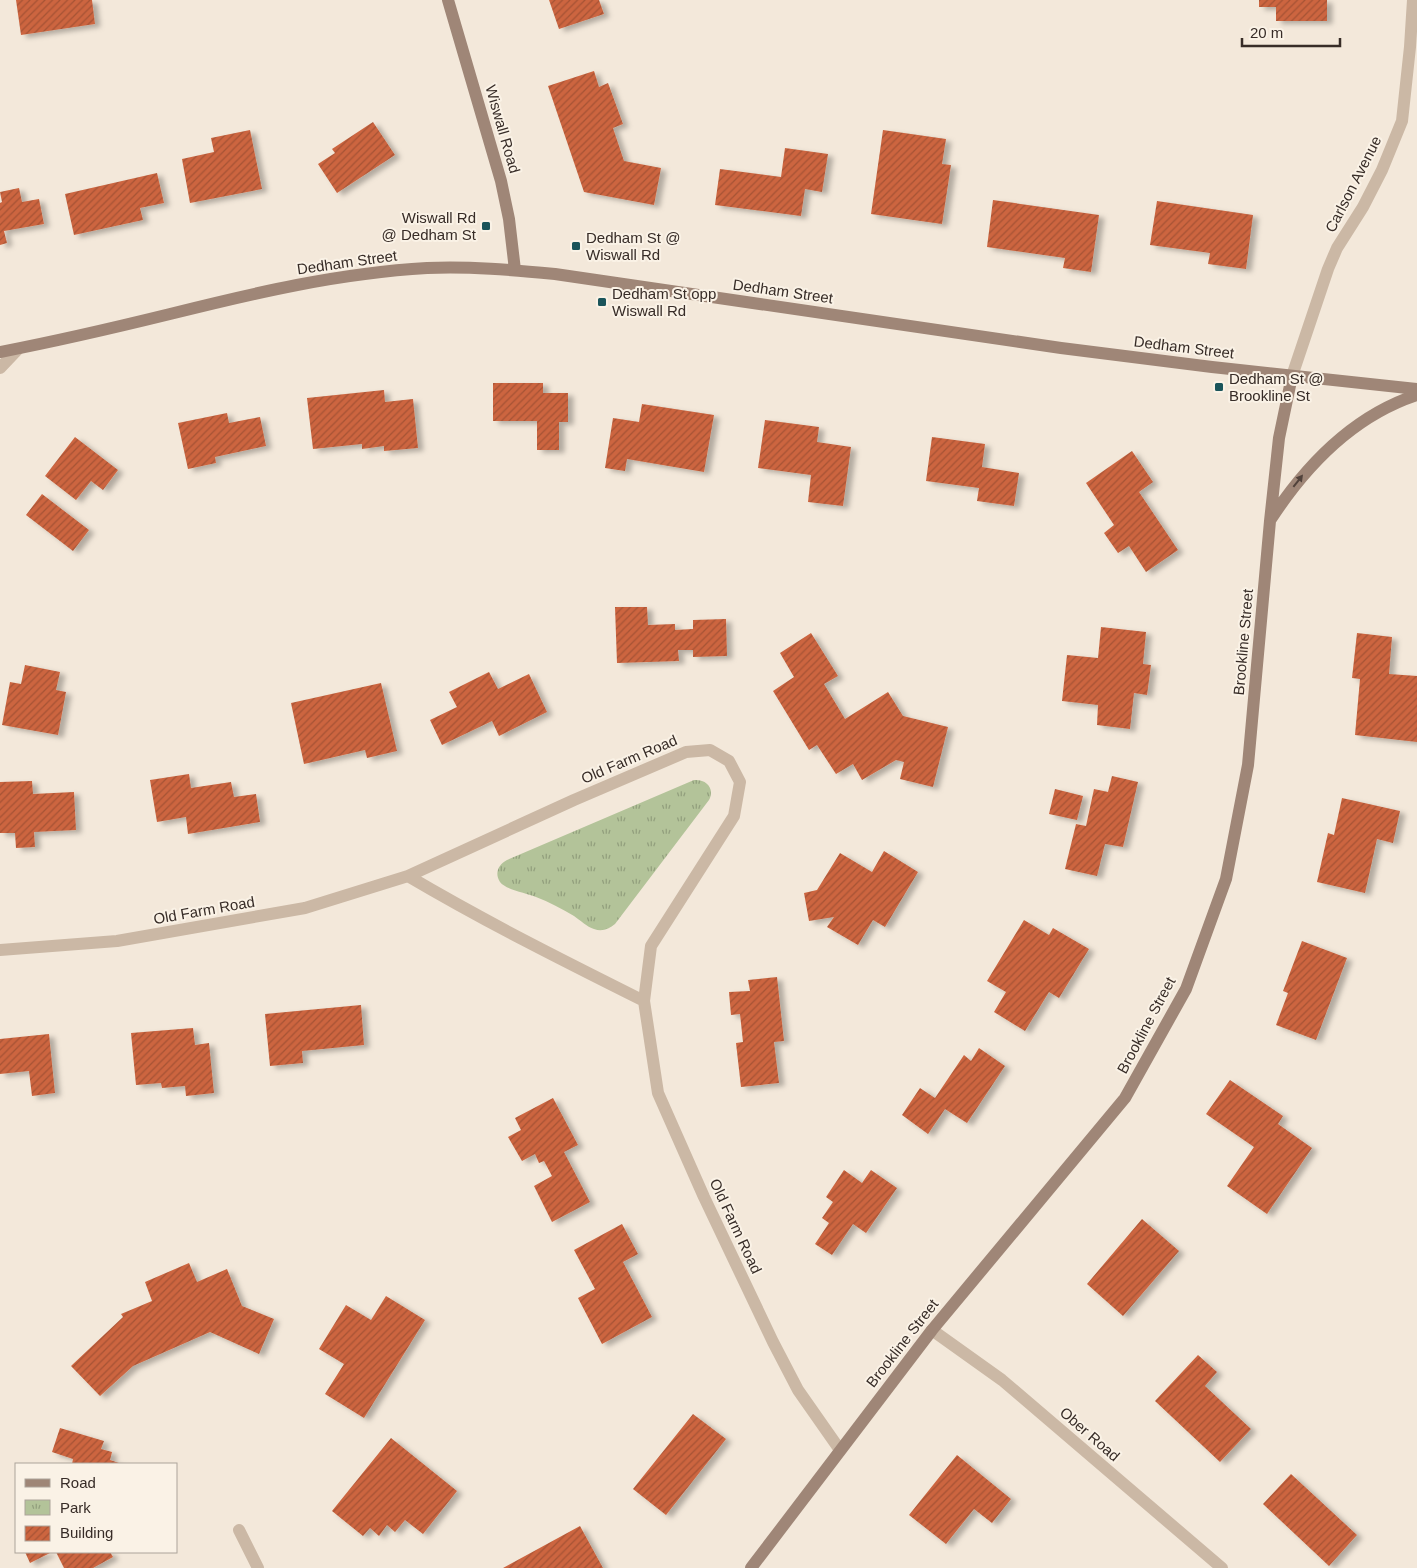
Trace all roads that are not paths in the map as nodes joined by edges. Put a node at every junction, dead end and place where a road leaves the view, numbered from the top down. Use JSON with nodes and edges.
{"nodes":[{"id":1,"x":448,"y":0,"type":"edge"},
{"id":2,"x":1413,"y":0,"type":"edge"},
{"id":3,"x":515,"y":270,"type":"junction"},
{"id":4,"x":18,"y":349,"type":"junction"},
{"id":5,"x":0,"y":352,"type":"edge"},
{"id":6,"x":0,"y":368,"type":"edge"},
{"id":7,"x":1292,"y":376,"type":"junction"},
{"id":8,"x":1417,"y":389,"type":"edge"},
{"id":9,"x":1417,"y":395,"type":"edge"},
{"id":10,"x":1270,"y":521,"type":"junction"},
{"id":11,"x":408,"y":876,"type":"junction"},
{"id":12,"x":0,"y":950,"type":"edge"},
{"id":13,"x":644,"y":1001,"type":"junction"},
{"id":14,"x":932,"y":1330,"type":"junction"},
{"id":15,"x":840,"y":1450,"type":"junction"},
{"id":16,"x":238,"y":1530,"type":"dead end"},
{"id":17,"x":258,"y":1568,"type":"edge"},
{"id":18,"x":751,"y":1568,"type":"edge"},
{"id":19,"x":1222,"y":1568,"type":"edge"}],
"edges":[{"from":1,"to":3,"type":"main road","name":"Wiswall Road"},
{"from":2,"to":7,"type":"street","name":"Carlson Avenue"},
{"from":3,"to":4,"type":"main road","name":"Dedham Street"},
{"from":3,"to":7,"type":"main road","name":"Dedham Street"},
{"from":4,"to":5,"type":"main road","name":"Dedham Street"},
{"from":4,"to":6,"type":"street"},
{"from":7,"to":8,"type":"main road","name":"Dedham Street"},
{"from":7,"to":10,"type":"main road","name":"Brookline Street"},
{"from":10,"to":9,"type":"main road","one_way":true},
{"from":10,"to":14,"type":"main road","name":"Brookline Street"},
{"from":11,"to":12,"type":"street","name":"Old Farm Road"},
{"from":11,"to":13,"type":"street"},
{"from":11,"to":13,"type":"street","name":"Old Farm Road"},
{"from":13,"to":15,"type":"street","name":"Old Farm Road"},
{"from":14,"to":15,"type":"main road","name":"Brookline Street"},
{"from":14,"to":19,"type":"street","name":"Ober Road"},
{"from":15,"to":18,"type":"main road","name":"Brookline Street"},
{"from":16,"to":17,"type":"street"}]}
